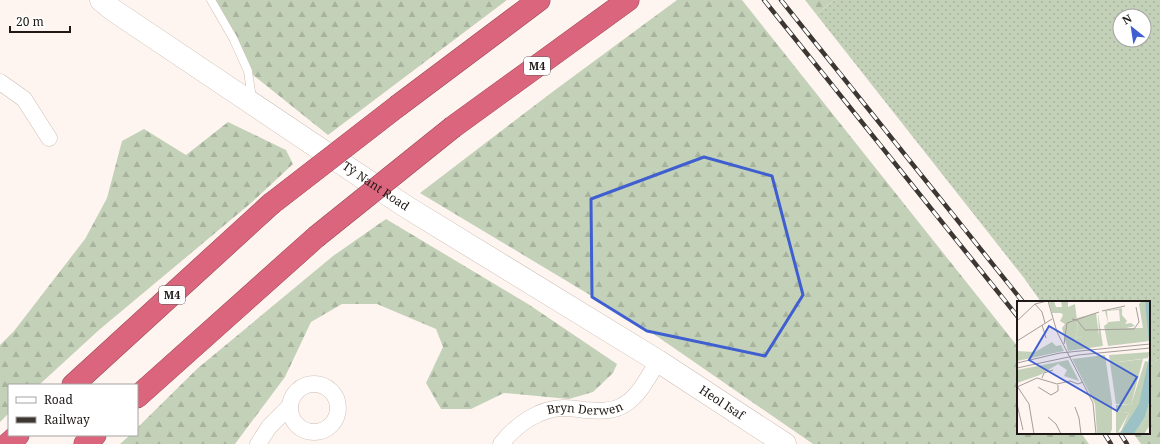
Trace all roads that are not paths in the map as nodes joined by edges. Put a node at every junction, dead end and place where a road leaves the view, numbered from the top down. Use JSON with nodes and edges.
{"nodes":[{"id":1,"x":101,"y":0,"type":"edge"},
{"id":2,"x":211,"y":0,"type":"edge"},
{"id":3,"x":539,"y":0,"type":"edge"},
{"id":4,"x":625,"y":2,"type":"edge"},
{"id":5,"x":0,"y":82,"type":"edge"},
{"id":6,"x":253,"y":103,"type":"junction"},
{"id":7,"x":49,"y":138,"type":"dead end"},
{"id":8,"x":658,"y":361,"type":"junction"},
{"id":9,"x":74,"y":384,"type":"edge"},
{"id":10,"x":138,"y":396,"type":"edge"},
{"id":11,"x":290,"y":406,"type":"dead end"},
{"id":12,"x":17,"y":436,"type":"edge"},
{"id":13,"x":94,"y":436,"type":"edge"},
{"id":14,"x":8,"y":444,"type":"edge"},
{"id":15,"x":85,"y":444,"type":"edge"},
{"id":16,"x":258,"y":444,"type":"edge"},
{"id":17,"x":501,"y":444,"type":"edge"},
{"id":18,"x":785,"y":444,"type":"edge"}],
"edges":[{"from":1,"to":6,"type":"main road","name":"Tŷ Nant Road"},
{"from":2,"to":6,"type":"lane"},
{"from":3,"to":9,"type":"highway","number":"M4","bridge":true},
{"from":4,"to":10,"type":"highway","number":"M4","bridge":true},
{"from":5,"to":7,"type":"street"},
{"from":6,"to":8,"type":"main road","name":"Tŷ Nant Road"},
{"from":8,"to":17,"type":"street","name":"Bryn Derwen"},
{"from":8,"to":18,"type":"main road","name":"Heol Isaf"},
{"from":11,"to":16,"type":"street"},
{"from":12,"to":14,"type":"highway"},
{"from":13,"to":15,"type":"highway"}]}
